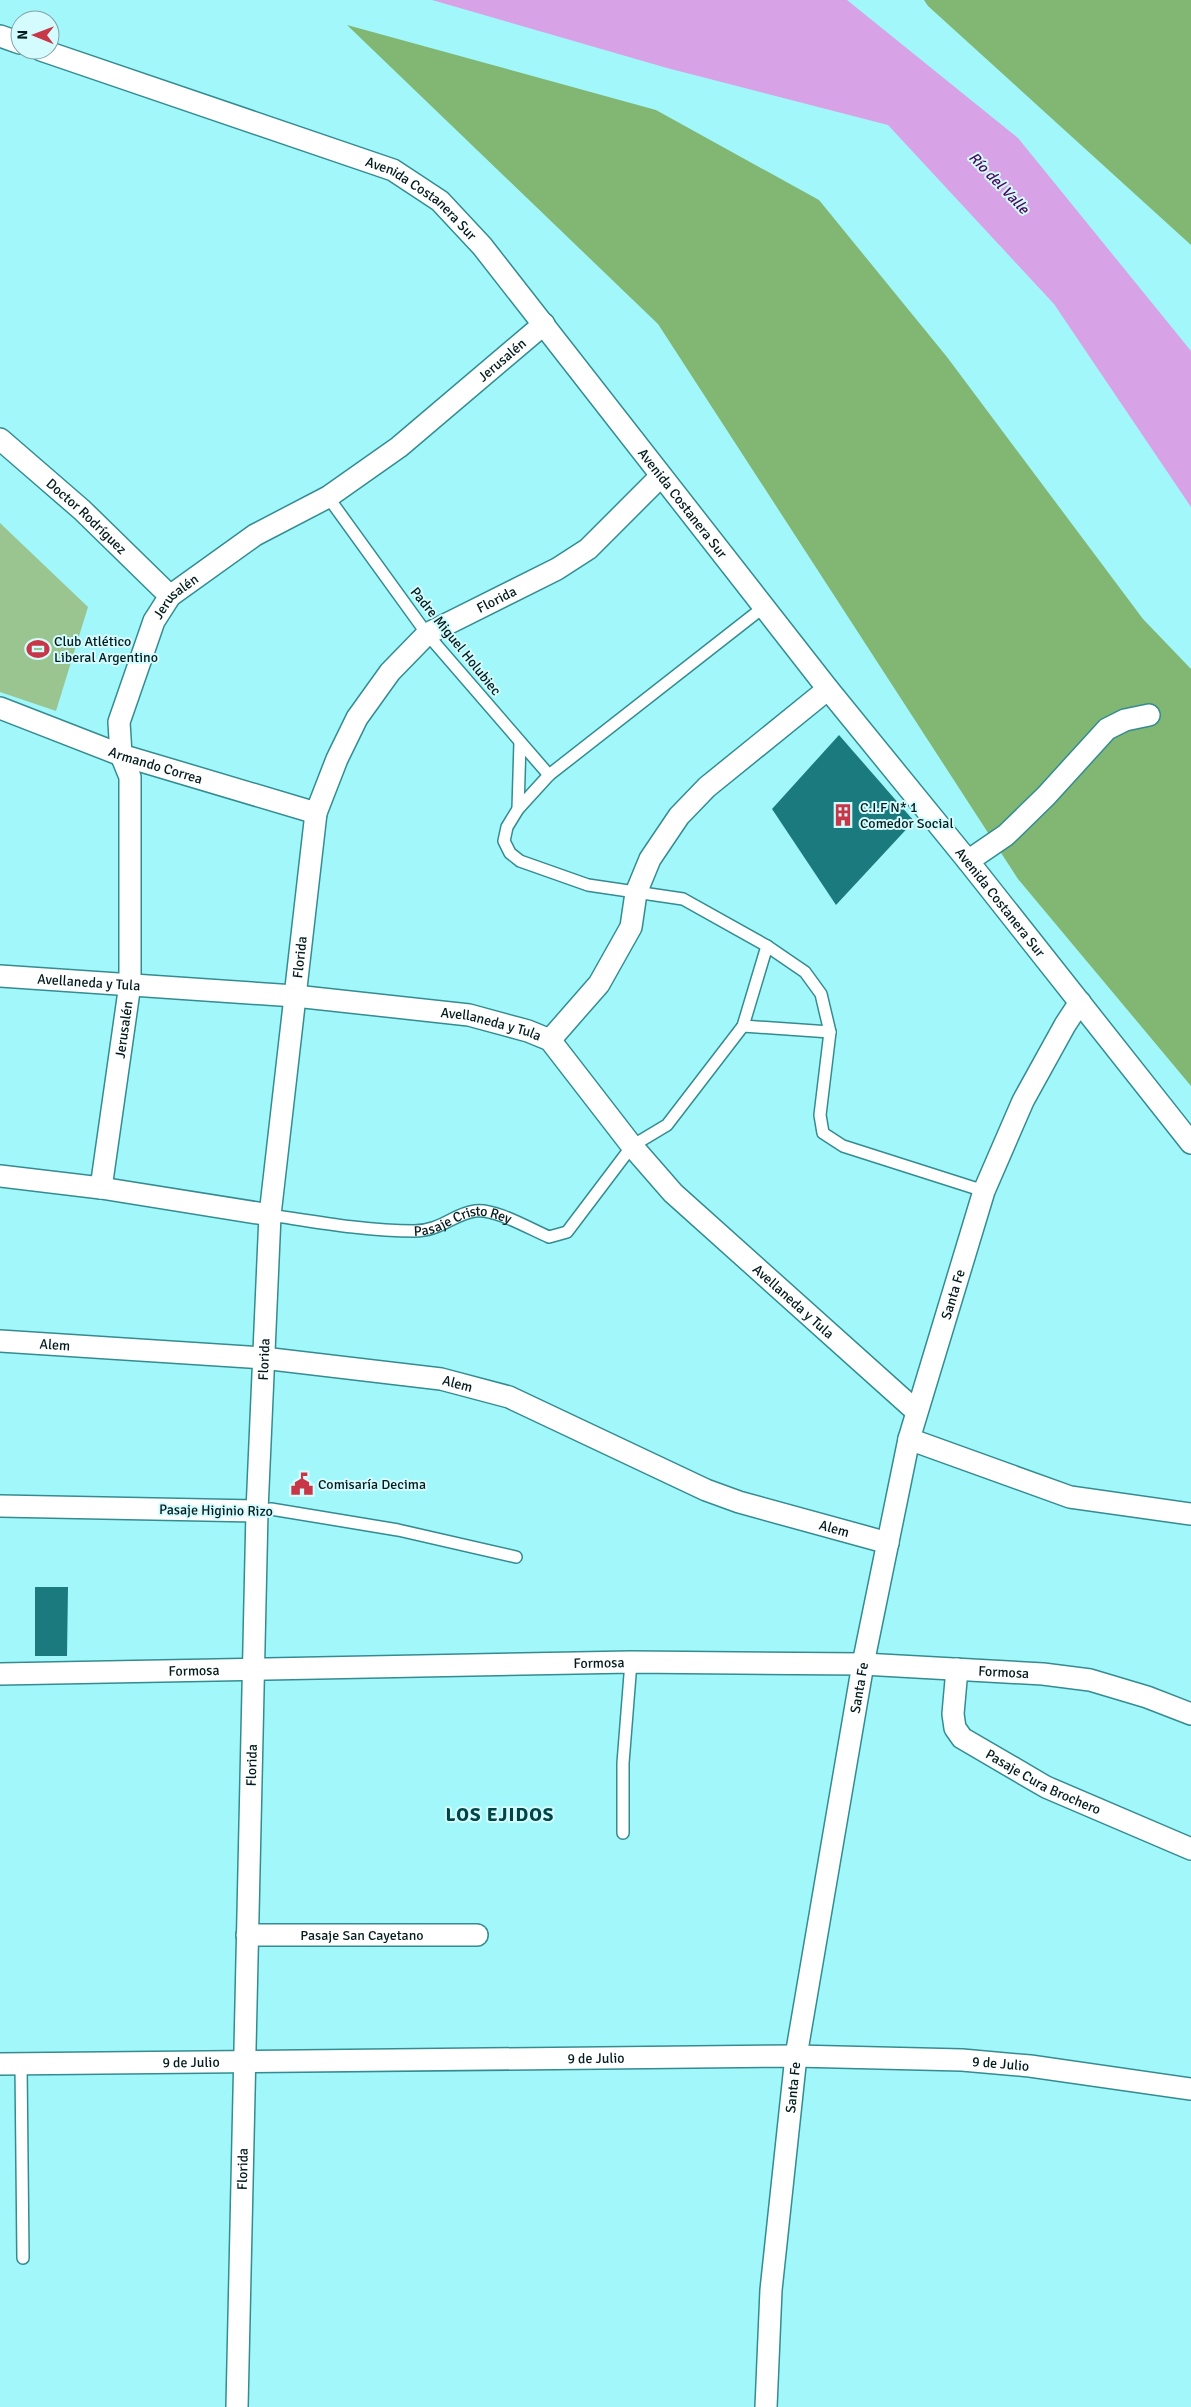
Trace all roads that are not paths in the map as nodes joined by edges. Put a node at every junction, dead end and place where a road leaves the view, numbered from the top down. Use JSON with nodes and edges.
{"nodes":[{"id":1,"x":60,"y":56,"type":"edge"},
{"id":2,"x":544,"y":324,"type":"junction"},
{"id":3,"x":0,"y":440,"type":"edge"},
{"id":4,"x":661,"y":476,"type":"junction"},
{"id":5,"x":328,"y":497,"type":"junction"},
{"id":6,"x":170,"y":596,"type":"junction"},
{"id":7,"x":764,"y":606,"type":"junction"},
{"id":8,"x":427,"y":634,"type":"junction"},
{"id":9,"x":828,"y":689,"type":"junction"},
{"id":10,"x":0,"y":708,"type":"edge"},
{"id":11,"x":1149,"y":715,"type":"dead end"},
{"id":12,"x":520,"y":742,"type":"junction"},
{"id":13,"x":121,"y":755,"type":"junction"},
{"id":14,"x":549,"y":775,"type":"junction"},
{"id":15,"x":518,"y":809,"type":"junction"},
{"id":16,"x":316,"y":814,"type":"junction"},
{"id":17,"x":968,"y":861,"type":"junction"},
{"id":18,"x":636,"y":893,"type":"junction"},
{"id":19,"x":767,"y":946,"type":"junction"},
{"id":20,"x":0,"y":976,"type":"edge"},
{"id":21,"x":130,"y":984,"type":"junction"},
{"id":22,"x":294,"y":996,"type":"junction"},
{"id":23,"x":1080,"y":1002,"type":"junction"},
{"id":24,"x":743,"y":1026,"type":"junction"},
{"id":25,"x":830,"y":1032,"type":"junction"},
{"id":26,"x":550,"y":1040,"type":"junction"},
{"id":27,"x":1191,"y":1143,"type":"edge"},
{"id":28,"x":632,"y":1146,"type":"junction"},
{"id":29,"x":0,"y":1176,"type":"edge"},
{"id":30,"x":101,"y":1188,"type":"junction"},
{"id":31,"x":984,"y":1191,"type":"junction"},
{"id":32,"x":270,"y":1215,"type":"junction"},
{"id":33,"x":0,"y":1341,"type":"edge"},
{"id":34,"x":263,"y":1358,"type":"junction"},
{"id":35,"x":916,"y":1411,"type":"junction"},
{"id":36,"x":909,"y":1439,"type":"junction"},
{"id":37,"x":0,"y":1506,"type":"edge"},
{"id":38,"x":257,"y":1511,"type":"junction"},
{"id":39,"x":1191,"y":1514,"type":"edge"},
{"id":40,"x":888,"y":1544,"type":"junction"},
{"id":41,"x":516,"y":1557,"type":"dead end"},
{"id":42,"x":631,"y":1662,"type":"junction"},
{"id":43,"x":863,"y":1664,"type":"junction"},
{"id":44,"x":252,"y":1669,"type":"junction"},
{"id":45,"x":957,"y":1669,"type":"junction"},
{"id":46,"x":0,"y":1674,"type":"edge"},
{"id":47,"x":1191,"y":1714,"type":"edge"},
{"id":48,"x":624,"y":1833,"type":"dead end"},
{"id":49,"x":1191,"y":1849,"type":"edge"},
{"id":50,"x":248,"y":1935,"type":"junction"},
{"id":51,"x":477,"y":1935,"type":"dead end"},
{"id":52,"x":796,"y":2056,"type":"junction"},
{"id":53,"x":244,"y":2060,"type":"junction"},
{"id":54,"x":0,"y":2064,"type":"edge"},
{"id":55,"x":21,"y":2064,"type":"junction"},
{"id":56,"x":1191,"y":2089,"type":"edge"},
{"id":57,"x":23,"y":2258,"type":"dead end"},
{"id":58,"x":237,"y":2407,"type":"edge"},
{"id":59,"x":766,"y":2407,"type":"edge"}],
"edges":[{"from":1,"to":2,"type":"street","name":"Avenida Costanera Sur"},
{"from":2,"to":4,"type":"street","name":"Avenida Costanera Sur"},
{"from":2,"to":5,"type":"street","name":"Jerusalén"},
{"from":3,"to":6,"type":"street","name":"Doctor Rodríguez"},
{"from":4,"to":7,"type":"street","name":"Avenida Costanera Sur"},
{"from":4,"to":8,"type":"street","name":"Florida"},
{"from":5,"to":6,"type":"street","name":"Jerusalén"},
{"from":5,"to":8,"type":"lane","name":"Padre Miguel Holubiec"},
{"from":6,"to":13,"type":"street","name":"Jerusalén"},
{"from":7,"to":9,"type":"street","name":"Avenida Costanera Sur"},
{"from":7,"to":14,"type":"lane"},
{"from":8,"to":12,"type":"lane","name":"Padre Miguel Holubiec"},
{"from":8,"to":16,"type":"street","name":"Florida"},
{"from":9,"to":17,"type":"street","name":"Avenida Costanera Sur"},
{"from":9,"to":18,"type":"street"},
{"from":10,"to":13,"type":"street","name":"Armando Correa"},
{"from":11,"to":17,"type":"street"},
{"from":12,"to":14,"type":"lane","name":"Padre Miguel Holubiec"},
{"from":12,"to":15,"type":"lane"},
{"from":13,"to":16,"type":"street","name":"Armando Correa"},
{"from":13,"to":21,"type":"street","name":"Jerusalén"},
{"from":14,"to":15,"type":"lane"},
{"from":15,"to":18,"type":"lane"},
{"from":16,"to":22,"type":"street","name":"Florida"},
{"from":17,"to":23,"type":"street","name":"Avenida Costanera Sur"},
{"from":18,"to":19,"type":"lane"},
{"from":18,"to":26,"type":"street"},
{"from":19,"to":24,"type":"lane","name":"Pasaje Cristo Rey"},
{"from":19,"to":25,"type":"lane"},
{"from":20,"to":21,"type":"street","name":"Avellaneda y Tula"},
{"from":21,"to":22,"type":"street","name":"Avellaneda y Tula"},
{"from":21,"to":30,"type":"street","name":"Jerusalén"},
{"from":22,"to":26,"type":"street","name":"Avellaneda y Tula"},
{"from":22,"to":32,"type":"street","name":"Florida"},
{"from":23,"to":27,"type":"street","name":"Avenida Costanera Sur"},
{"from":23,"to":31,"type":"street","name":"Santa Fe"},
{"from":24,"to":25,"type":"lane"},
{"from":24,"to":28,"type":"lane","name":"Pasaje Cristo Rey"},
{"from":25,"to":31,"type":"lane"},
{"from":26,"to":28,"type":"street","name":"Avellaneda y Tula"},
{"from":28,"to":32,"type":"lane","name":"Pasaje Cristo Rey"},
{"from":28,"to":35,"type":"street","name":"Avellaneda y Tula"},
{"from":29,"to":30,"type":"street","name":"Pasaje Cristo Rey"},
{"from":30,"to":32,"type":"street","name":"Pasaje Cristo Rey"},
{"from":31,"to":35,"type":"street","name":"Santa Fe"},
{"from":32,"to":34,"type":"street","name":"Florida"},
{"from":33,"to":34,"type":"street","name":"Alem"},
{"from":34,"to":38,"type":"street","name":"Florida"},
{"from":34,"to":40,"type":"street","name":"Alem"},
{"from":35,"to":36,"type":"street","name":"Santa Fe"},
{"from":36,"to":39,"type":"street"},
{"from":36,"to":40,"type":"street","name":"Santa Fe"},
{"from":37,"to":38,"type":"street","name":"Pasaje Higinio Rizo"},
{"from":38,"to":41,"type":"lane","name":"Pasaje Higinio Rizo"},
{"from":38,"to":44,"type":"street","name":"Florida"},
{"from":40,"to":43,"type":"street","name":"Santa Fe"},
{"from":42,"to":43,"type":"street","name":"Formosa"},
{"from":42,"to":44,"type":"street","name":"Formosa"},
{"from":42,"to":48,"type":"lane"},
{"from":43,"to":45,"type":"street","name":"Formosa"},
{"from":43,"to":52,"type":"street","name":"Santa Fe"},
{"from":44,"to":46,"type":"street","name":"Formosa"},
{"from":44,"to":50,"type":"street","name":"Florida"},
{"from":45,"to":47,"type":"street","name":"Formosa"},
{"from":45,"to":49,"type":"street","name":"Pasaje Cura Brochero"},
{"from":50,"to":51,"type":"street","name":"Pasaje San Cayetano"},
{"from":50,"to":53,"type":"street","name":"Florida"},
{"from":52,"to":53,"type":"street","name":"9 de Julio"},
{"from":52,"to":56,"type":"street","name":"9 de Julio"},
{"from":52,"to":59,"type":"street","name":"Santa Fe"},
{"from":53,"to":55,"type":"street","name":"9 de Julio"},
{"from":53,"to":58,"type":"street","name":"Florida"},
{"from":54,"to":55,"type":"street","name":"9 de Julio"},
{"from":55,"to":57,"type":"lane"}]}
